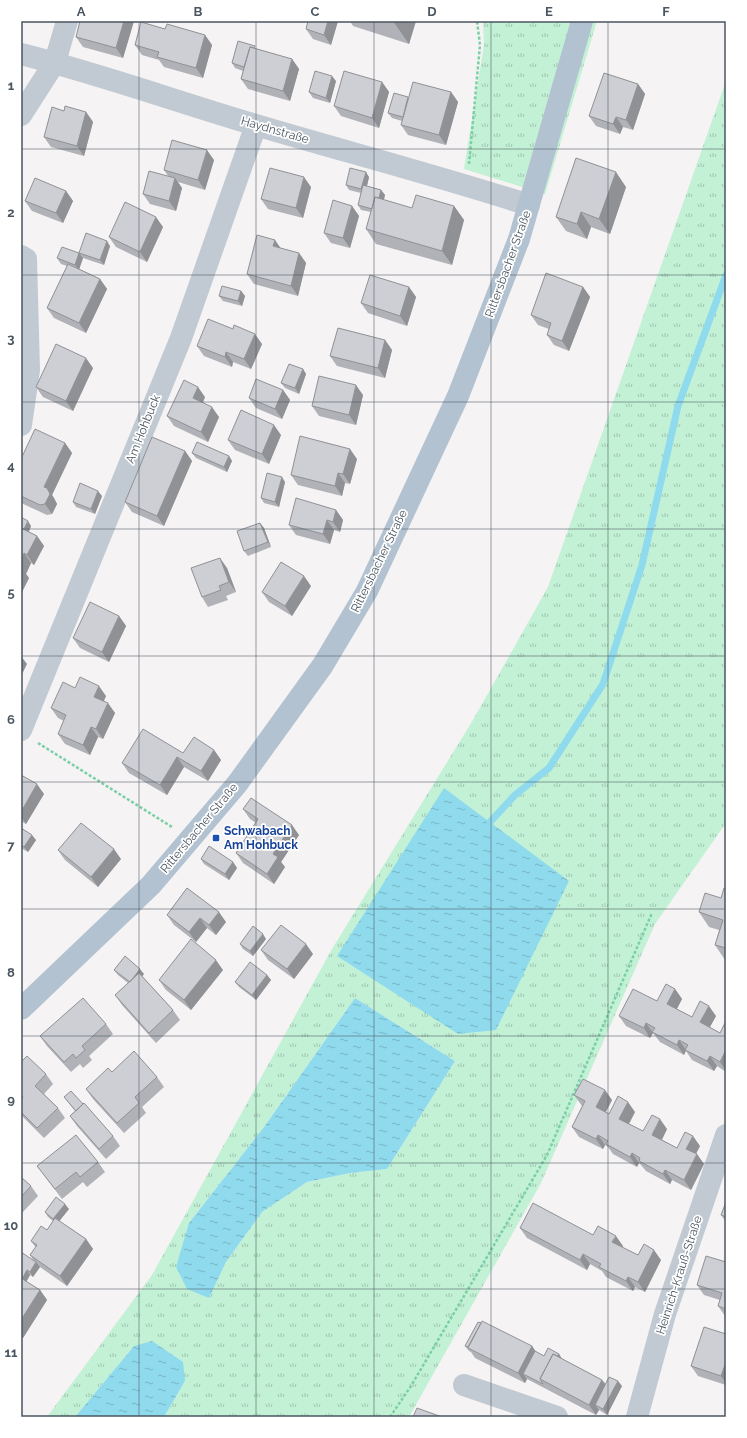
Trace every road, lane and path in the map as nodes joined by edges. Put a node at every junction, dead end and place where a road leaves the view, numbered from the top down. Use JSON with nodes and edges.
{"nodes":[{"id":1,"x":67,"y":21,"type":"edge"},
{"id":2,"x":477,"y":21,"type":"edge"},
{"id":3,"x":582,"y":21,"type":"edge"},
{"id":4,"x":21,"y":54,"type":"edge"},
{"id":5,"x":55,"y":62,"type":"junction"},
{"id":6,"x":21,"y":115,"type":"edge"},
{"id":7,"x":256,"y":125,"type":"junction"},
{"id":8,"x":467,"y":185,"type":"junction"},
{"id":9,"x":530,"y":205,"type":"junction"},
{"id":10,"x":21,"y":256,"type":"edge"},
{"id":11,"x":21,"y":425,"type":"edge"},
{"id":12,"x":28,"y":735,"type":"edge"},
{"id":13,"x":190,"y":838,"type":"junction"},
{"id":14,"x":652,"y":913,"type":"dead end"},
{"id":15,"x":21,"y":1009,"type":"edge"},
{"id":16,"x":726,"y":1134,"type":"edge"},
{"id":17,"x":464,"y":1385,"type":"dead end"},
{"id":18,"x":390,"y":1417,"type":"edge"},
{"id":19,"x":557,"y":1417,"type":"edge"},
{"id":20,"x":637,"y":1417,"type":"edge"}],
"edges":[{"from":1,"to":5,"type":"street"},
{"from":2,"to":8,"type":"path"},
{"from":3,"to":9,"type":"main road","name":"Rittersbacher Straße"},
{"from":4,"to":5,"type":"street","name":"Haydnstraße"},
{"from":5,"to":6,"type":"street"},
{"from":5,"to":7,"type":"street","name":"Haydnstraße"},
{"from":7,"to":8,"type":"street","name":"Haydnstraße"},
{"from":7,"to":12,"type":"street","name":"Am Hohbuck"},
{"from":8,"to":9,"type":"street","name":"Haydnstraße"},
{"from":9,"to":13,"type":"main road","name":"Rittersbacher Straße"},
{"from":10,"to":11,"type":"street"},
{"from":12,"to":13,"type":"path"},
{"from":13,"to":15,"type":"main road","name":"Rittersbacher Straße"},
{"from":14,"to":18,"type":"path"},
{"from":16,"to":20,"type":"street","name":"Heinrich-Krauß-Straße"},
{"from":17,"to":19,"type":"street"}]}
